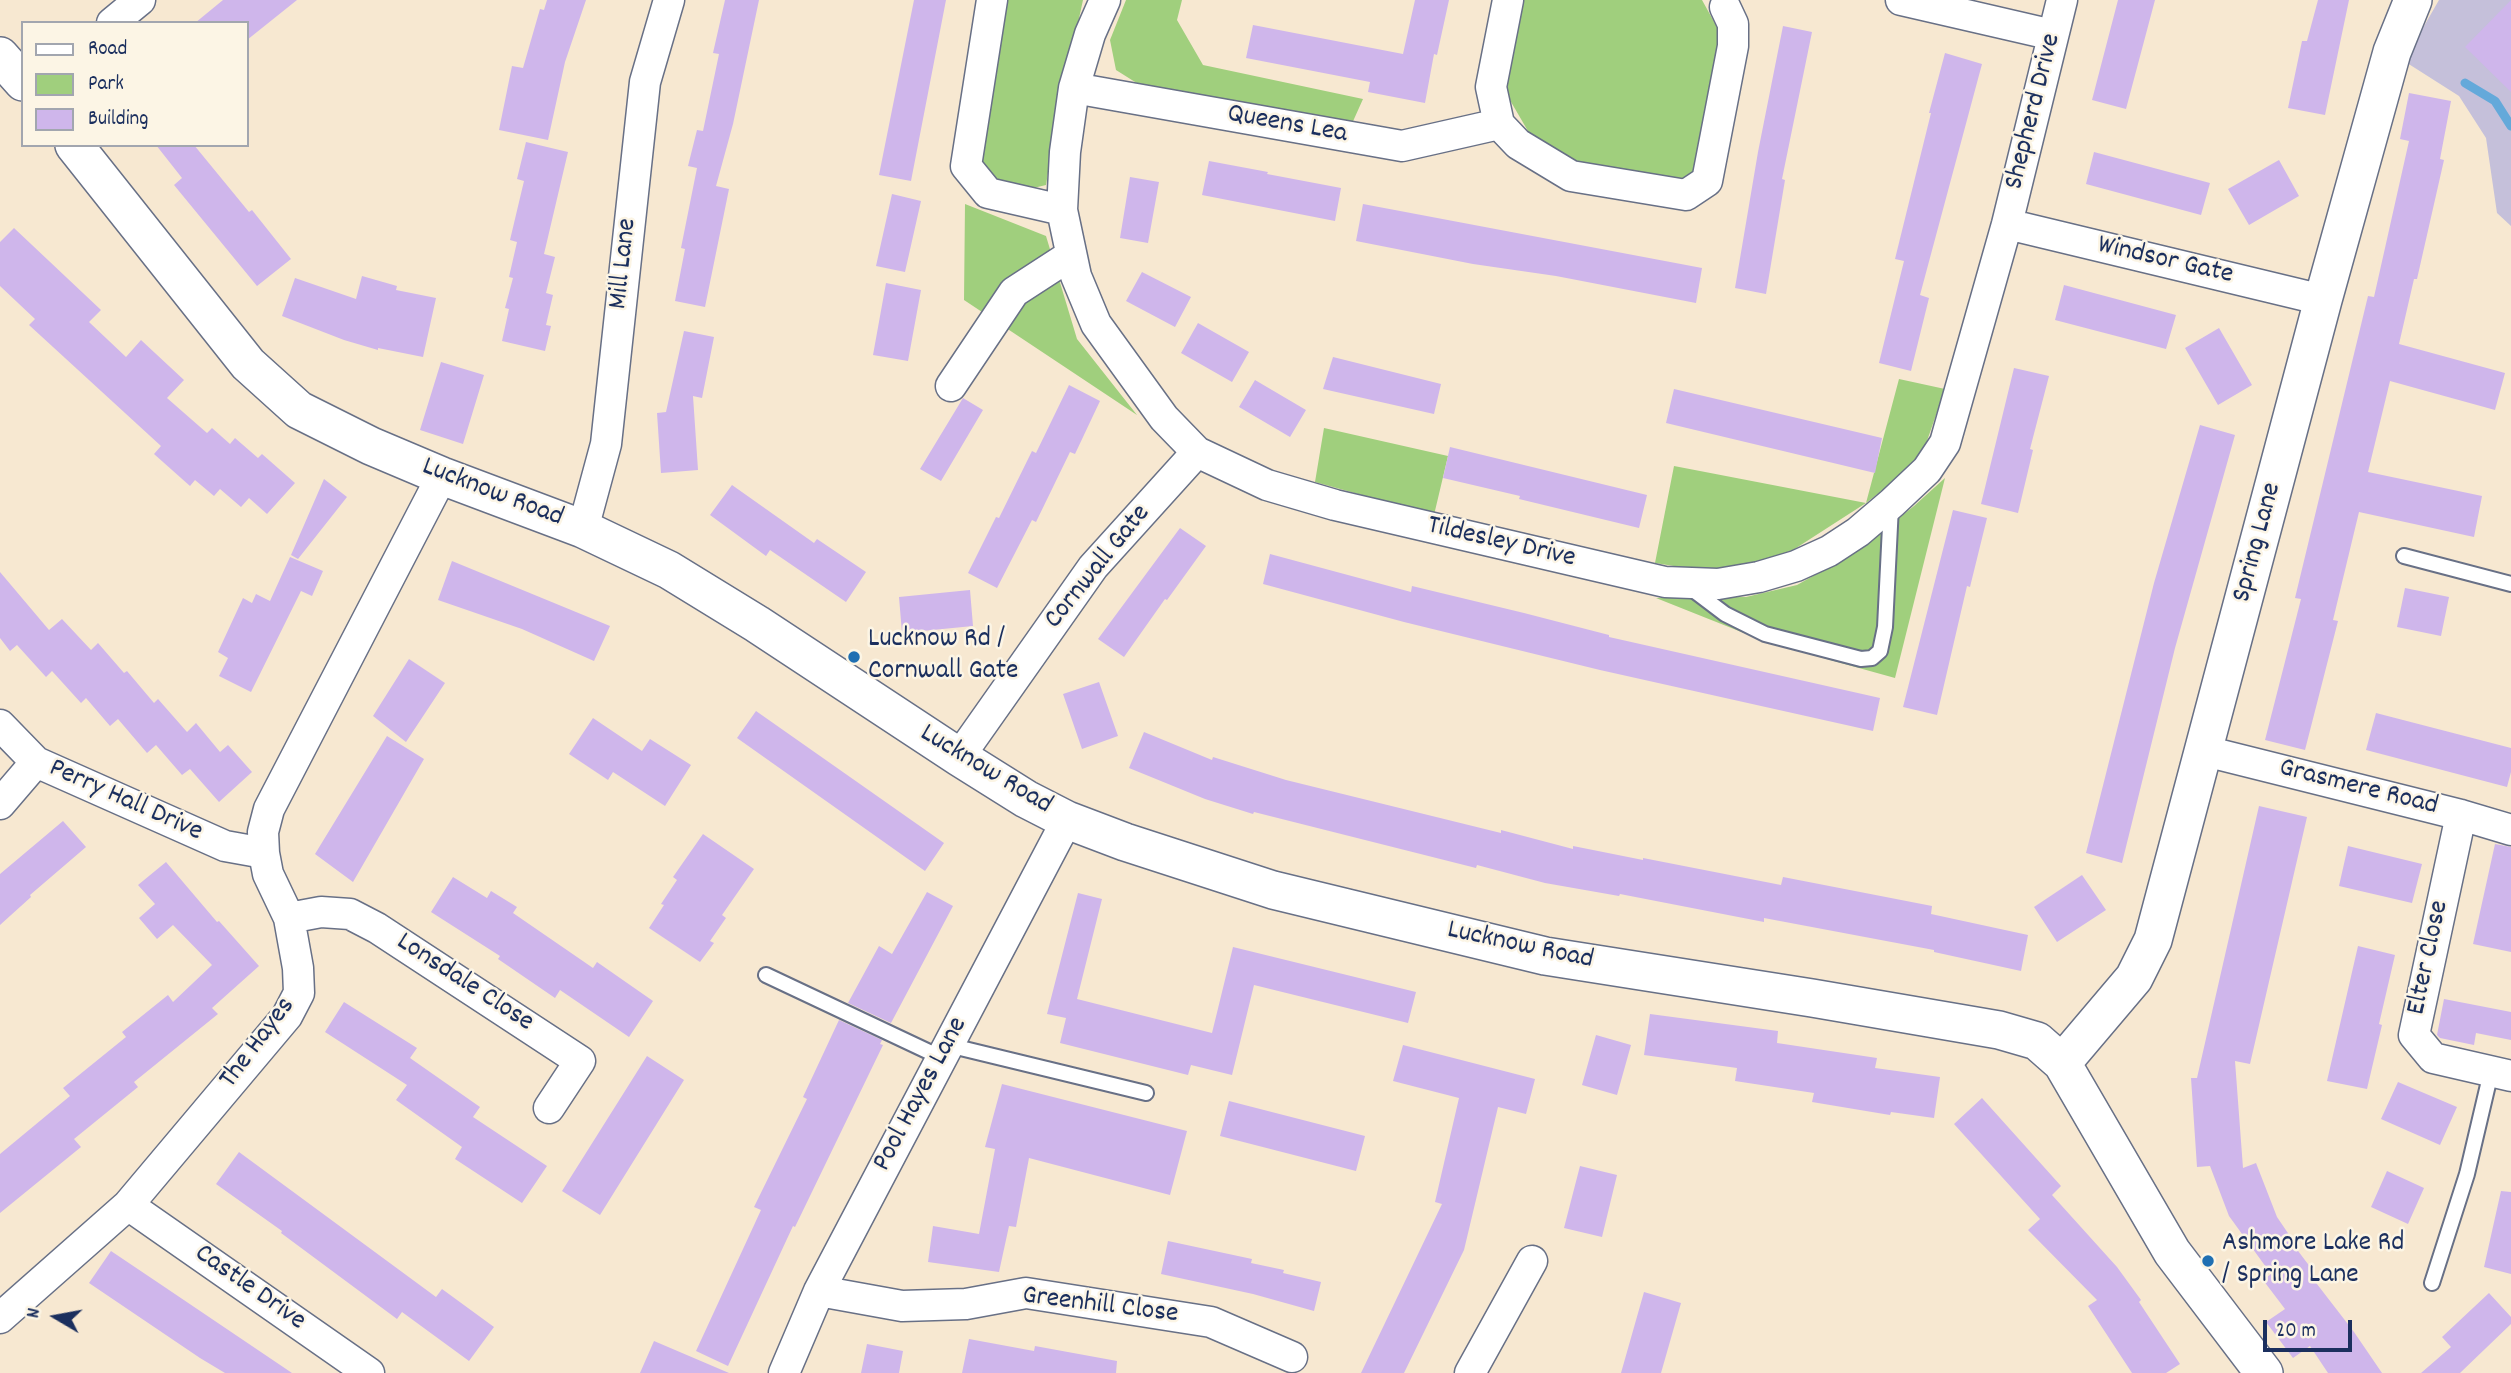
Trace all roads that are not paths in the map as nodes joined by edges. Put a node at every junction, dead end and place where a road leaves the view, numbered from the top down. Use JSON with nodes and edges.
{"nodes":[{"id":1,"x":140,"y":0,"type":"edge"},
{"id":2,"x":669,"y":0,"type":"edge"},
{"id":3,"x":992,"y":0,"type":"edge"},
{"id":4,"x":1105,"y":0,"type":"edge"},
{"id":5,"x":1508,"y":0,"type":"edge"},
{"id":6,"x":1900,"y":0,"type":"edge"},
{"id":7,"x":2062,"y":0,"type":"edge"},
{"id":8,"x":2413,"y":0,"type":"edge"},
{"id":9,"x":1729,"y":2,"type":"edge"},
{"id":10,"x":115,"y":21,"type":"edge"},
{"id":11,"x":2053,"y":35,"type":"junction"},
{"id":12,"x":0,"y":56,"type":"edge"},
{"id":13,"x":21,"y":80,"type":"edge"},
{"id":14,"x":1074,"y":88,"type":"junction"},
{"id":15,"x":1499,"y":124,"type":"junction"},
{"id":16,"x":76,"y":147,"type":"edge"},
{"id":17,"x":1062,"y":210,"type":"junction"},
{"id":18,"x":2007,"y":224,"type":"junction"},
{"id":19,"x":1071,"y":255,"type":"junction"},
{"id":20,"x":2323,"y":300,"type":"junction"},
{"id":21,"x":951,"y":386,"type":"dead end"},
{"id":22,"x":1197,"y":452,"type":"junction"},
{"id":23,"x":442,"y":476,"type":"junction"},
{"id":24,"x":1891,"y":505,"type":"junction"},
{"id":25,"x":583,"y":529,"type":"junction"},
{"id":26,"x":2404,"y":556,"type":"dead end"},
{"id":27,"x":1685,"y":583,"type":"junction"},
{"id":28,"x":2511,"y":584,"type":"edge"},
{"id":29,"x":0,"y":725,"type":"edge"},
{"id":30,"x":2205,"y":751,"type":"junction"},
{"id":31,"x":959,"y":757,"type":"junction"},
{"id":32,"x":36,"y":762,"type":"junction"},
{"id":33,"x":0,"y":804,"type":"edge"},
{"id":34,"x":2461,"y":815,"type":"junction"},
{"id":35,"x":1067,"y":820,"type":"junction"},
{"id":36,"x":2511,"y":830,"type":"edge"},
{"id":37,"x":264,"y":853,"type":"junction"},
{"id":38,"x":289,"y":918,"type":"junction"},
{"id":39,"x":766,"y":975,"type":"dead end"},
{"id":40,"x":945,"y":1051,"type":"junction"},
{"id":41,"x":2062,"y":1063,"type":"junction"},
{"id":42,"x":2501,"y":1074,"type":"edge"},
{"id":43,"x":1146,"y":1093,"type":"dead end"},
{"id":44,"x":550,"y":1108,"type":"dead end"},
{"id":45,"x":128,"y":1205,"type":"junction"},
{"id":46,"x":1532,"y":1261,"type":"dead end"},
{"id":47,"x":2432,"y":1283,"type":"dead end"},
{"id":48,"x":819,"y":1291,"type":"junction"},
{"id":49,"x":0,"y":1318,"type":"edge"},
{"id":50,"x":1292,"y":1357,"type":"dead end"},
{"id":51,"x":369,"y":1373,"type":"edge"},
{"id":52,"x":784,"y":1373,"type":"edge"},
{"id":53,"x":1471,"y":1373,"type":"edge"},
{"id":54,"x":2264,"y":1373,"type":"edge"}],
"edges":[{"from":1,"to":10,"type":"street"},
{"from":2,"to":25,"type":"street","name":"Mill Lane"},
{"from":3,"to":17,"type":"street"},
{"from":4,"to":14,"type":"street"},
{"from":5,"to":15,"type":"street"},
{"from":6,"to":11,"type":"street"},
{"from":7,"to":11,"type":"street","name":"Shepherd Drive"},
{"from":8,"to":20,"type":"street","name":"Spring Lane"},
{"from":9,"to":15,"type":"street"},
{"from":11,"to":18,"type":"street","name":"Shepherd Drive"},
{"from":12,"to":13,"type":"street"},
{"from":14,"to":15,"type":"street","name":"Queens Lea"},
{"from":14,"to":17,"type":"street","name":"Tildesley Drive"},
{"from":16,"to":23,"type":"street","name":"Lucknow Road"},
{"from":17,"to":19,"type":"street","name":"Tildesley Drive"},
{"from":18,"to":20,"type":"street","name":"Windsor Gate"},
{"from":18,"to":24,"type":"street","name":"Tildesley Drive"},
{"from":19,"to":21,"type":"street"},
{"from":19,"to":22,"type":"street","name":"Tildesley Drive"},
{"from":20,"to":30,"type":"street","name":"Spring Lane"},
{"from":22,"to":27,"type":"street","name":"Tildesley Drive"},
{"from":22,"to":31,"type":"street","name":"Cornwall Gate"},
{"from":23,"to":25,"type":"street","name":"Lucknow Road"},
{"from":23,"to":37,"type":"street","name":"The Hayes"},
{"from":24,"to":27,"type":"street","name":"Tildesley Drive"},
{"from":24,"to":27,"type":"lane"},
{"from":25,"to":31,"type":"street","name":"Lucknow Road"},
{"from":26,"to":28,"type":"lane"},
{"from":29,"to":32,"type":"street","name":"Perry Hall Drive"},
{"from":30,"to":34,"type":"street","name":"Grasmere Road"},
{"from":30,"to":41,"type":"street","name":"Spring Lane"},
{"from":31,"to":35,"type":"street","name":"Lucknow Road"},
{"from":32,"to":33,"type":"street"},
{"from":32,"to":37,"type":"street","name":"Perry Hall Drive"},
{"from":34,"to":36,"type":"street","name":"Grasmere Road"},
{"from":34,"to":42,"type":"street","name":"Elter Close"},
{"from":35,"to":40,"type":"street","name":"Pool Hayes Lane"},
{"from":35,"to":41,"type":"street","name":"Lucknow Road"},
{"from":37,"to":38,"type":"street","name":"The Hayes"},
{"from":38,"to":44,"type":"street","name":"Lonsdale Close"},
{"from":38,"to":45,"type":"street","name":"The Hayes"},
{"from":39,"to":40,"type":"lane"},
{"from":40,"to":43,"type":"lane"},
{"from":40,"to":48,"type":"street","name":"Pool Hayes Lane"},
{"from":41,"to":54,"type":"street"},
{"from":42,"to":47,"type":"lane"},
{"from":45,"to":49,"type":"street","name":"The Hayes"},
{"from":45,"to":51,"type":"street","name":"Castle Drive"},
{"from":46,"to":53,"type":"street"},
{"from":48,"to":50,"type":"street","name":"Greenhill Close"},
{"from":48,"to":52,"type":"street","name":"Pool Hayes Lane"}]}
